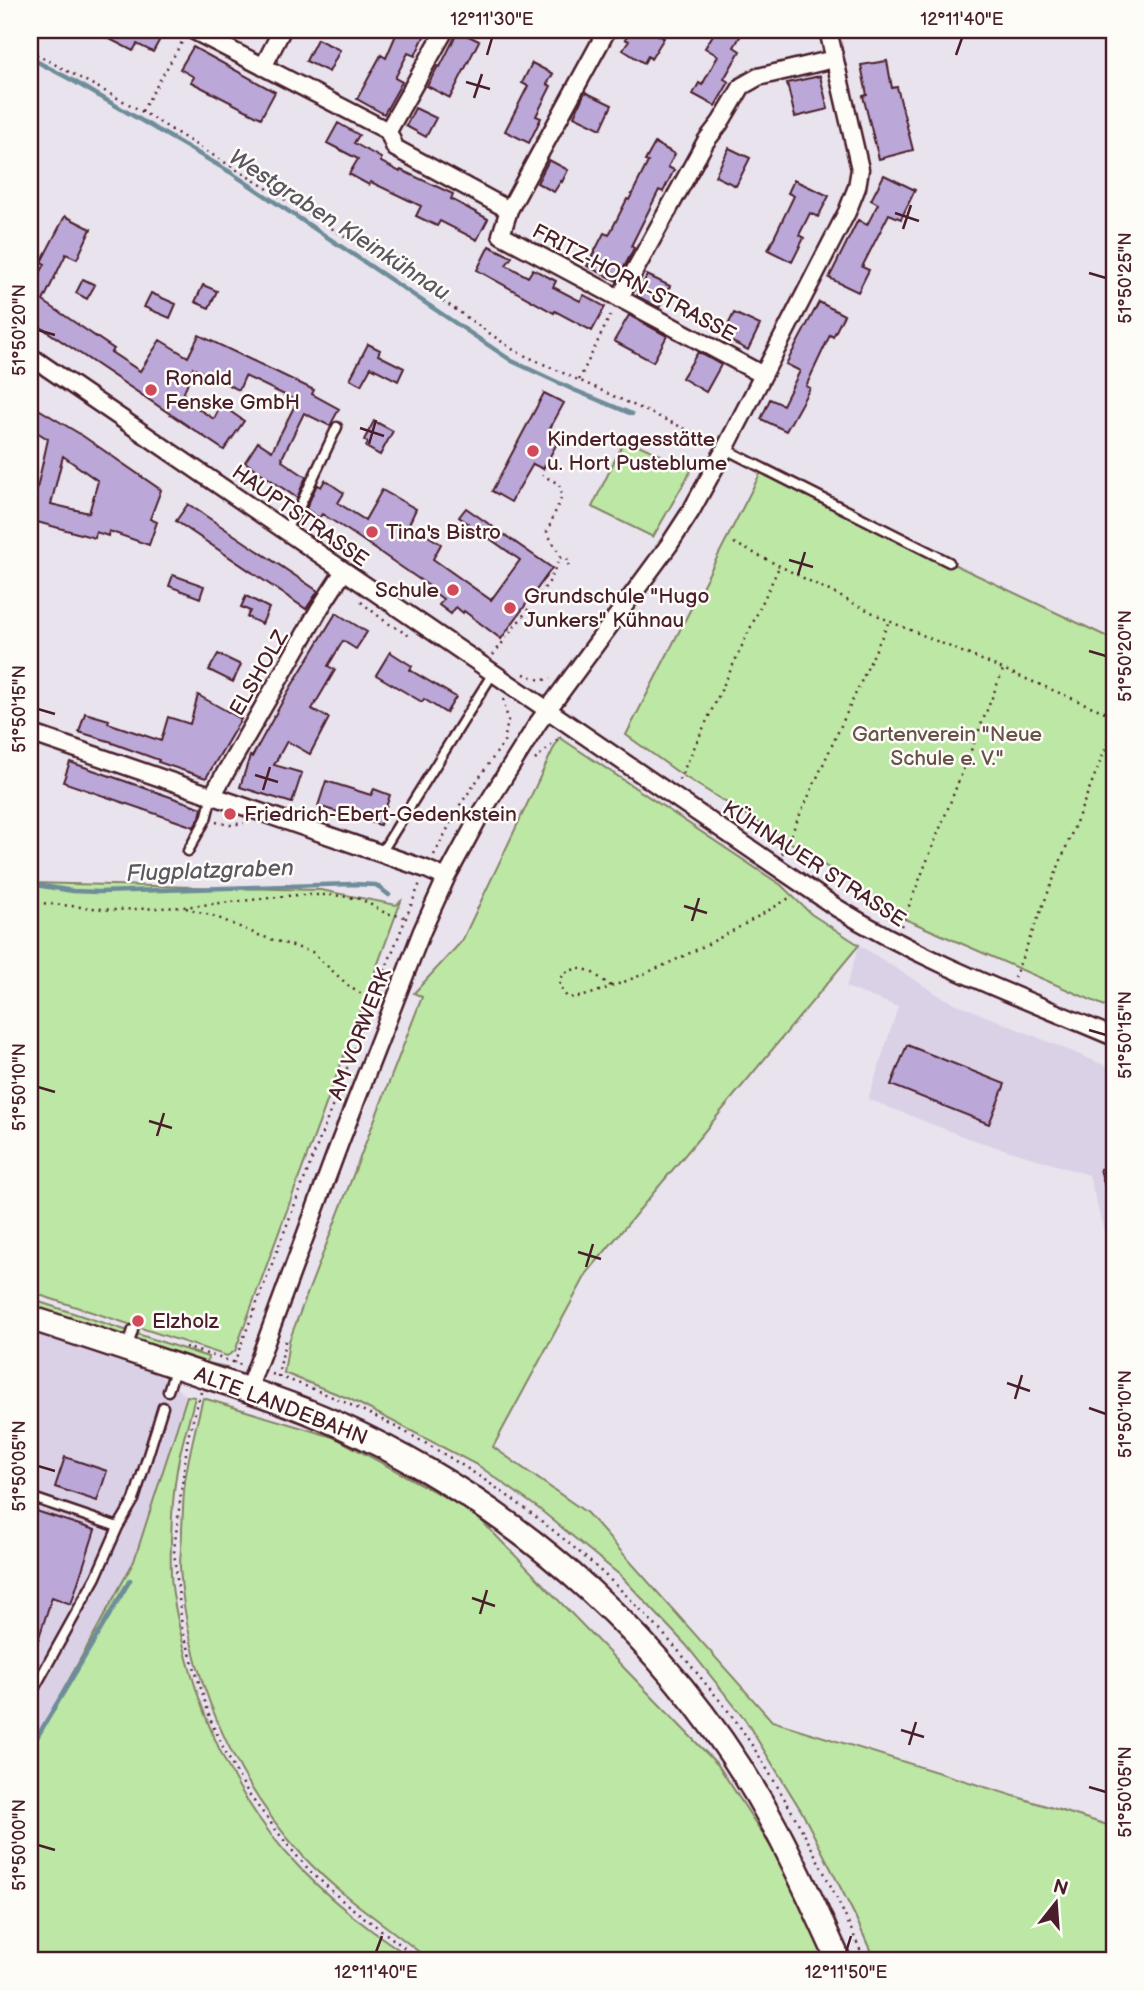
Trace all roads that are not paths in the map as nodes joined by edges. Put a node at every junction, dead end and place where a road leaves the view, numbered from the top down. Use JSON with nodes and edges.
{"nodes":[{"id":1,"x":282,"y":30,"type":"edge"},
{"id":2,"x":445,"y":30,"type":"edge"},
{"id":3,"x":607,"y":30,"type":"edge"},
{"id":4,"x":828,"y":30,"type":"edge"},
{"id":5,"x":187,"y":36,"type":"edge"},
{"id":6,"x":834,"y":59,"type":"junction"},
{"id":7,"x":263,"y":67,"type":"junction"},
{"id":8,"x":388,"y":131,"type":"junction"},
{"id":9,"x":509,"y":210,"type":"junction"},
{"id":10,"x":619,"y":299,"type":"junction"},
{"id":11,"x":30,"y":356,"type":"edge"},
{"id":12,"x":763,"y":375,"type":"junction"},
{"id":13,"x":337,"y":427,"type":"dead end"},
{"id":14,"x":718,"y":445,"type":"junction"},
{"id":15,"x":285,"y":530,"type":"junction"},
{"id":16,"x":950,"y":562,"type":"dead end"},
{"id":17,"x":344,"y":571,"type":"junction"},
{"id":18,"x":493,"y":674,"type":"junction"},
{"id":19,"x":547,"y":710,"type":"junction"},
{"id":20,"x":30,"y":733,"type":"edge"},
{"id":21,"x":212,"y":796,"type":"junction"},
{"id":22,"x":188,"y":851,"type":"dead end"},
{"id":23,"x":381,"y":853,"type":"junction"},
{"id":24,"x":446,"y":878,"type":"junction"},
{"id":25,"x":1114,"y":1037,"type":"edge"},
{"id":26,"x":30,"y":1318,"type":"edge"},
{"id":27,"x":179,"y":1356,"type":"junction"},
{"id":28,"x":252,"y":1379,"type":"junction"},
{"id":29,"x":168,"y":1391,"type":"dead end"},
{"id":30,"x":163,"y":1407,"type":"dead end"},
{"id":31,"x":30,"y":1497,"type":"edge"},
{"id":32,"x":118,"y":1527,"type":"junction"},
{"id":33,"x":30,"y":1696,"type":"edge"},
{"id":34,"x":839,"y":1961,"type":"edge"}],
"edges":[{"from":1,"to":7,"type":"street"},
{"from":2,"to":8,"type":"street"},
{"from":3,"to":9,"type":"street"},
{"from":4,"to":6,"type":"street","name":"AM VORWERK"},
{"from":5,"to":7,"type":"street","name":"FRITZ-HORN-STRASSE"},
{"from":6,"to":10,"type":"street"},
{"from":6,"to":12,"type":"street","name":"AM VORWERK"},
{"from":7,"to":8,"type":"street","name":"FRITZ-HORN-STRASSE"},
{"from":8,"to":9,"type":"street","name":"FRITZ-HORN-STRASSE"},
{"from":9,"to":10,"type":"street","name":"FRITZ-HORN-STRASSE"},
{"from":10,"to":12,"type":"street","name":"FRITZ-HORN-STRASSE"},
{"from":11,"to":15,"type":"street","name":"HAUPTSTRASSE"},
{"from":12,"to":14,"type":"street","name":"AM VORWERK"},
{"from":13,"to":15,"type":"lane"},
{"from":14,"to":16,"type":"lane"},
{"from":14,"to":19,"type":"street","name":"AM VORWERK"},
{"from":15,"to":17,"type":"street","name":"HAUPTSTRASSE"},
{"from":17,"to":18,"type":"street","name":"HAUPTSTRASSE"},
{"from":17,"to":21,"type":"street","name":"ELSHOLZ"},
{"from":18,"to":19,"type":"street","name":"HAUPTSTRASSE"},
{"from":18,"to":23,"type":"lane"},
{"from":19,"to":24,"type":"street","name":"AM VORWERK"},
{"from":19,"to":25,"type":"street","name":"KÜHNAUER STRASSE"},
{"from":20,"to":21,"type":"street"},
{"from":21,"to":22,"type":"lane"},
{"from":21,"to":23,"type":"street"},
{"from":23,"to":24,"type":"street"},
{"from":24,"to":28,"type":"street","name":"AM VORWERK"},
{"from":26,"to":27,"type":"main road","name":"ALTE LANDEBAHN"},
{"from":27,"to":28,"type":"main road","name":"ALTE LANDEBAHN"},
{"from":27,"to":29,"type":"lane"},
{"from":28,"to":34,"type":"main road","name":"ALTE LANDEBAHN"},
{"from":30,"to":32,"type":"lane"},
{"from":31,"to":32,"type":"lane"},
{"from":32,"to":33,"type":"lane"}]}
